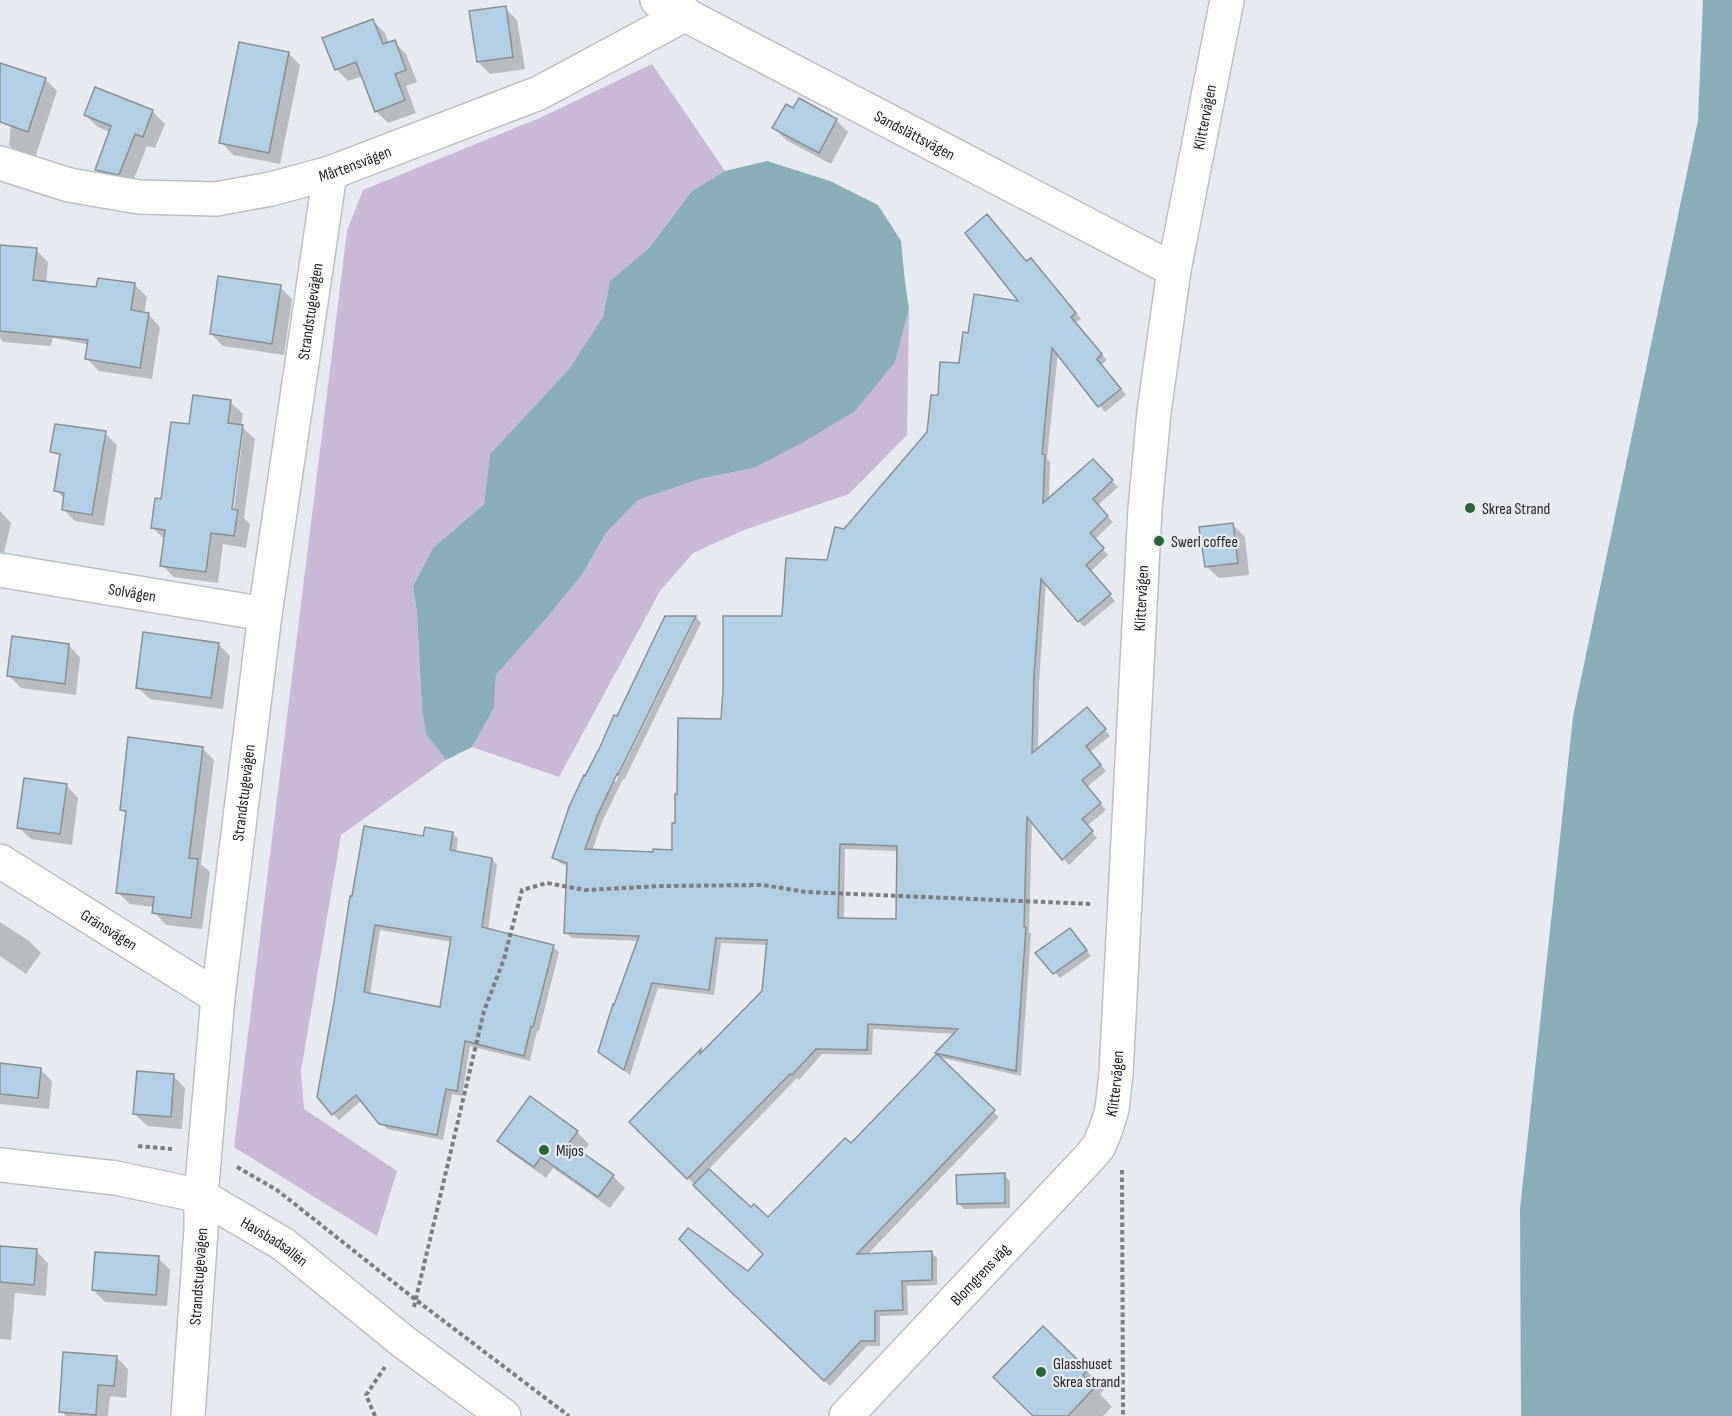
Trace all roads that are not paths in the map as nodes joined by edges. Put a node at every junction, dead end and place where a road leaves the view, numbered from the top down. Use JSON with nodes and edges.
{"nodes":[{"id":1,"x":1227,"y":0,"type":"edge"},
{"id":2,"x":671,"y":7,"type":"edge"},
{"id":3,"x":0,"y":164,"type":"edge"},
{"id":4,"x":330,"y":173,"type":"junction"},
{"id":5,"x":1174,"y":270,"type":"junction"},
{"id":6,"x":0,"y":570,"type":"edge"},
{"id":7,"x":265,"y":614,"type":"junction"},
{"id":8,"x":0,"y":861,"type":"edge"},
{"id":9,"x":218,"y":997,"type":"junction"},
{"id":10,"x":1107,"y":1129,"type":"joint"},
{"id":11,"x":0,"y":1165,"type":"edge"},
{"id":12,"x":201,"y":1196,"type":"junction"},
{"id":13,"x":188,"y":1416,"type":"edge"},
{"id":14,"x":504,"y":1416,"type":"edge"},
{"id":15,"x":846,"y":1416,"type":"edge"}],
"edges":[{"from":1,"to":5,"type":"street","name":"Klittervägen"},
{"from":2,"to":4,"type":"street","name":"Mårtensvägen"},
{"from":2,"to":5,"type":"street","name":"Sandslättsvägen"},
{"from":3,"to":4,"type":"street","name":"Mårtensvägen"},
{"from":4,"to":7,"type":"street","name":"Strandstugevägen"},
{"from":5,"to":10,"type":"street","name":"Klittervägen"},
{"from":6,"to":7,"type":"street","name":"Solvägen"},
{"from":7,"to":9,"type":"street","name":"Strandstugevägen"},
{"from":8,"to":9,"type":"street","name":"Gränsvägen"},
{"from":9,"to":12,"type":"street","name":"Strandstugevägen"},
{"from":10,"to":15,"type":"street","name":"Blomgrens väg"},
{"from":11,"to":12,"type":"street","name":"Havsbadsallén"},
{"from":12,"to":13,"type":"street","name":"Strandstugevägen"},
{"from":12,"to":14,"type":"street","name":"Havsbadsallén"}]}
